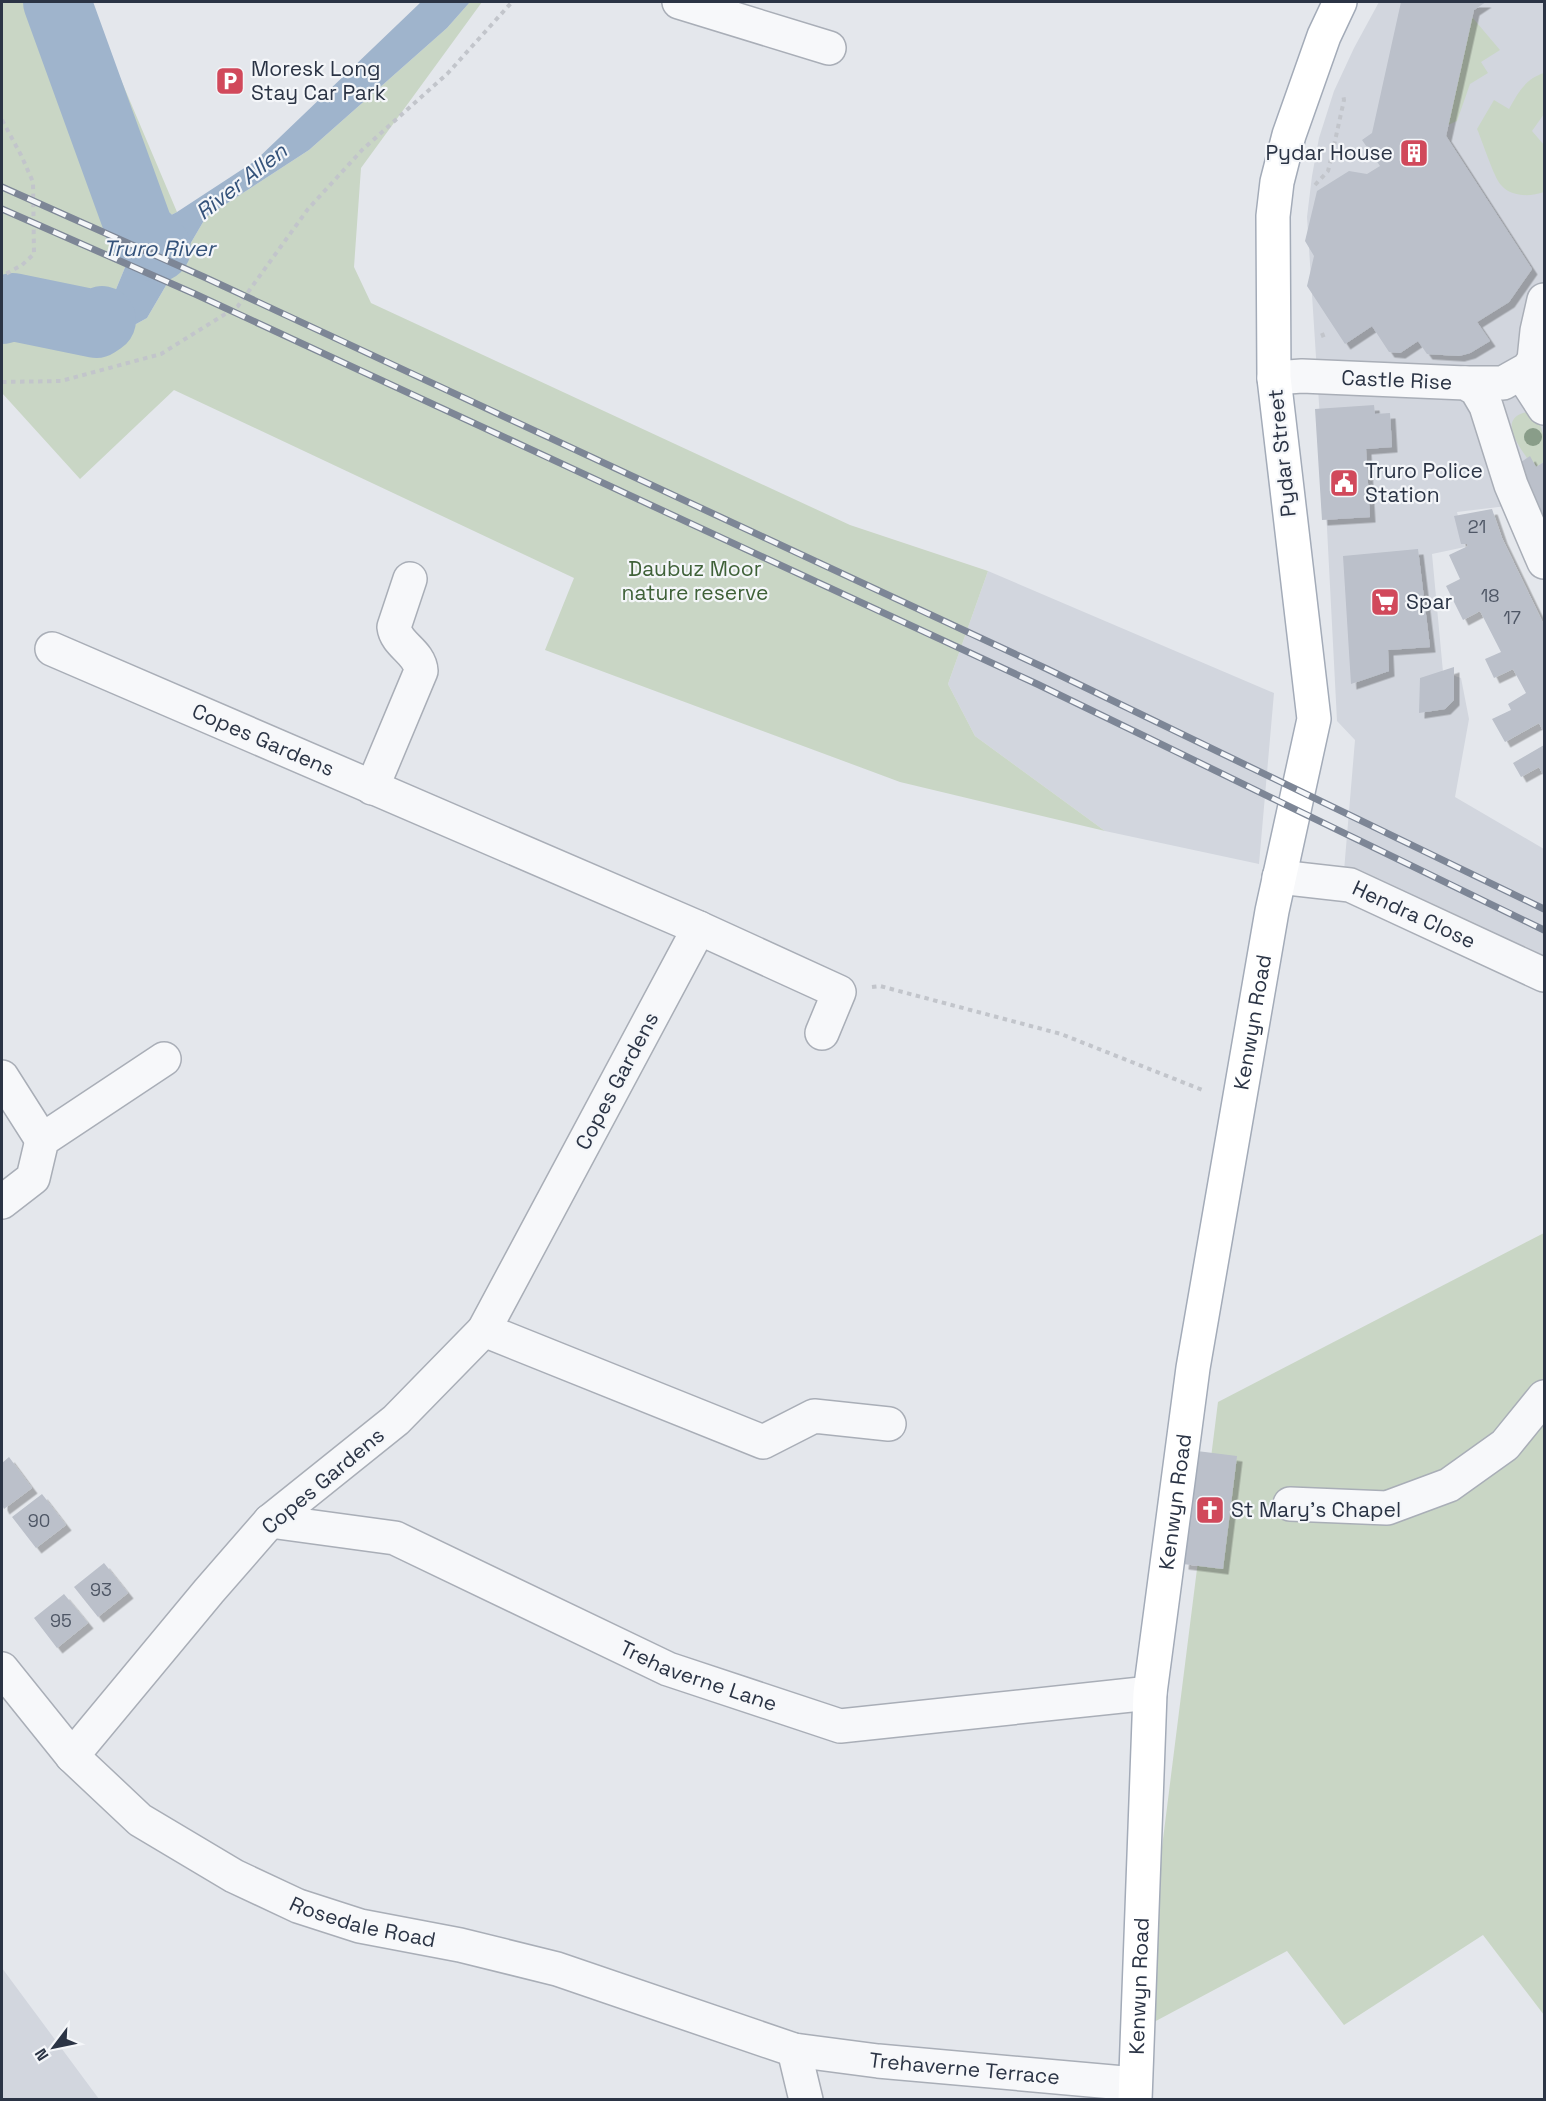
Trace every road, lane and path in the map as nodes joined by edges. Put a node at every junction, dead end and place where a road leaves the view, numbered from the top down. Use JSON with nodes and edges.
{"nodes":[{"id":1,"x":512,"y":2,"type":"edge"},
{"id":2,"x":679,"y":2,"type":"edge"},
{"id":3,"x":1340,"y":2,"type":"edge"},
{"id":4,"x":829,"y":48,"type":"dead end"},
{"id":5,"x":2,"y":120,"type":"edge"},
{"id":6,"x":2,"y":276,"type":"edge"},
{"id":7,"x":1545,"y":300,"type":"edge"},
{"id":8,"x":1322,"y":333,"type":"dead end"},
{"id":9,"x":1329,"y":346,"type":"dead end"},
{"id":10,"x":1522,"y":374,"type":"junction"},
{"id":11,"x":1274,"y":378,"type":"junction"},
{"id":12,"x":2,"y":382,"type":"edge"},
{"id":13,"x":1465,"y":383,"type":"junction"},
{"id":14,"x":1545,"y":408,"type":"edge"},
{"id":15,"x":1545,"y":562,"type":"edge"},
{"id":16,"x":410,"y":579,"type":"dead end"},
{"id":17,"x":52,"y":649,"type":"dead end"},
{"id":18,"x":372,"y":788,"type":"junction"},
{"id":19,"x":1280,"y":877,"type":"junction"},
{"id":20,"x":1272,"y":910,"type":"joint"},
{"id":21,"x":699,"y":928,"type":"junction"},
{"id":22,"x":1545,"y":975,"type":"edge"},
{"id":23,"x":839,"y":992,"type":"junction"},
{"id":24,"x":822,"y":1033,"type":"dead end"},
{"id":25,"x":164,"y":1059,"type":"dead end"},
{"id":26,"x":2,"y":1077,"type":"edge"},
{"id":27,"x":1239,"y":1104,"type":"junction"},
{"id":28,"x":42,"y":1140,"type":"junction"},
{"id":29,"x":2,"y":1202,"type":"edge"},
{"id":30,"x":484,"y":1330,"type":"junction"},
{"id":31,"x":1545,"y":1397,"type":"edge"},
{"id":32,"x":889,"y":1424,"type":"dead end"},
{"id":33,"x":1290,"y":1504,"type":"dead end"},
{"id":34,"x":270,"y":1521,"type":"junction"},
{"id":35,"x":2,"y":1669,"type":"edge"},
{"id":36,"x":1150,"y":1693,"type":"junction"},
{"id":37,"x":72,"y":1756,"type":"junction"},
{"id":38,"x":794,"y":2050,"type":"junction"},
{"id":39,"x":1135,"y":2092,"type":"edge"},
{"id":40,"x":806,"y":2100,"type":"edge"}],
"edges":[{"from":1,"to":12,"type":"path"},
{"from":2,"to":4,"type":"street"},
{"from":3,"to":11,"type":"main road","name":"Pydar Street"},
{"from":5,"to":6,"type":"path"},
{"from":7,"to":10,"type":"street"},
{"from":8,"to":9,"type":"path"},
{"from":10,"to":13,"type":"street"},
{"from":10,"to":14,"type":"street"},
{"from":11,"to":13,"type":"street","name":"Castle Rise"},
{"from":11,"to":19,"type":"main road","name":"Pydar Street"},
{"from":13,"to":15,"type":"street","name":"Castle Rise"},
{"from":16,"to":18,"type":"street"},
{"from":17,"to":18,"type":"street","name":"Copes Gardens"},
{"from":18,"to":21,"type":"street","name":"Copes Gardens"},
{"from":19,"to":20,"type":"main road","name":"Pydar Street"},
{"from":19,"to":22,"type":"street","name":"Hendra Close"},
{"from":20,"to":27,"type":"main road","name":"Kenwyn Road"},
{"from":21,"to":23,"type":"street"},
{"from":21,"to":30,"type":"street","name":"Copes Gardens"},
{"from":23,"to":24,"type":"street"},
{"from":23,"to":27,"type":"path"},
{"from":25,"to":28,"type":"street"},
{"from":26,"to":28,"type":"street"},
{"from":27,"to":36,"type":"main road","name":"Kenwyn Road"},
{"from":28,"to":29,"type":"street"},
{"from":30,"to":32,"type":"street"},
{"from":30,"to":34,"type":"street","name":"Copes Gardens"},
{"from":31,"to":33,"type":"street"},
{"from":34,"to":36,"type":"street","name":"Trehaverne Lane"},
{"from":34,"to":37,"type":"street","name":"Copes Gardens"},
{"from":35,"to":37,"type":"street","name":"Rosedale Road"},
{"from":36,"to":39,"type":"main road","name":"Kenwyn Road"},
{"from":37,"to":38,"type":"street","name":"Rosedale Road"},
{"from":38,"to":39,"type":"street","name":"Trehaverne Terrace"},
{"from":38,"to":40,"type":"street"}]}
